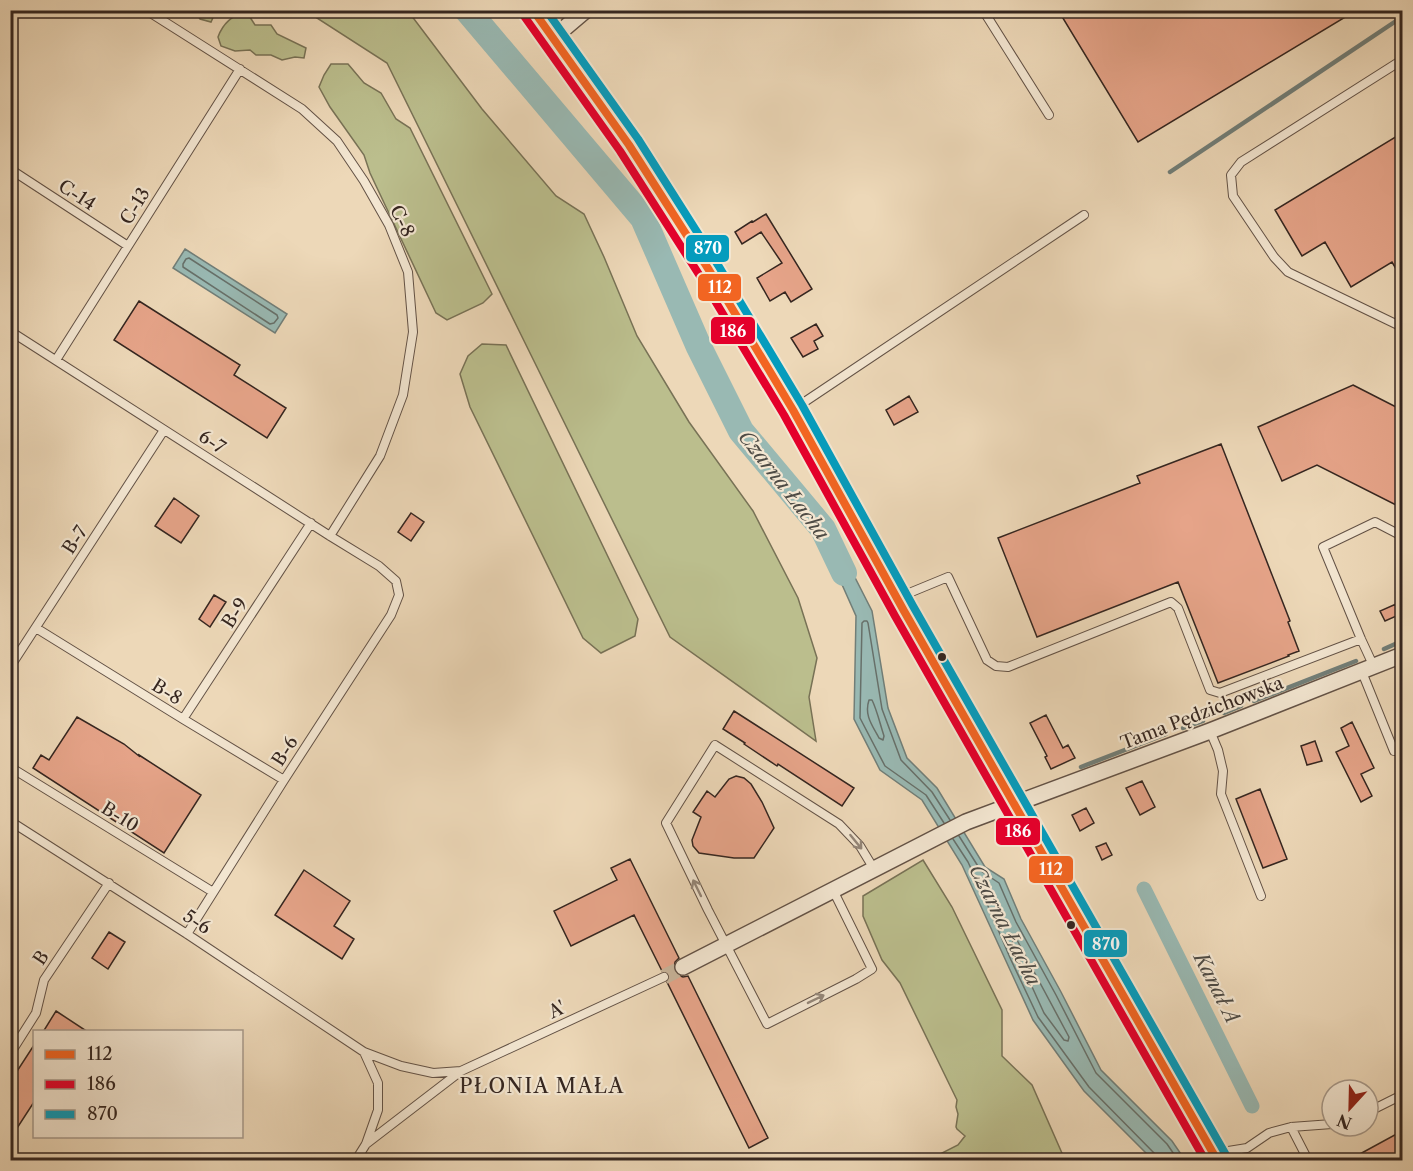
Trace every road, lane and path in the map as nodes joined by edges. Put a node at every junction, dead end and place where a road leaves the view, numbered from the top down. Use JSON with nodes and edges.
{"nodes":[{"id":1,"x":146,"y":10,"type":"edge"},
{"id":2,"x":586,"y":10,"type":"edge"},
{"id":3,"x":983,"y":10,"type":"edge"},
{"id":4,"x":543,"y":25,"type":"edge"},
{"id":5,"x":1402,"y":60,"type":"edge"},
{"id":6,"x":240,"y":69,"type":"junction"},
{"id":7,"x":1049,"y":115,"type":"dead end"},
{"id":8,"x":10,"y":169,"type":"edge"},
{"id":9,"x":1084,"y":215,"type":"dead end"},
{"id":10,"x":128,"y":246,"type":"junction"},
{"id":11,"x":1402,"y":327,"type":"edge"},
{"id":12,"x":10,"y":331,"type":"edge"},
{"id":13,"x":56,"y":360,"type":"junction"},
{"id":14,"x":793,"y":410,"type":"junction"},
{"id":15,"x":165,"y":430,"type":"junction"},
{"id":16,"x":311,"y":524,"type":"junction"},
{"id":17,"x":330,"y":536,"type":"junction"},
{"id":18,"x":1402,"y":536,"type":"edge"},
{"id":19,"x":396,"y":581,"type":"joint"},
{"id":20,"x":897,"y":598,"type":"junction"},
{"id":21,"x":36,"y":627,"type":"junction"},
{"id":22,"x":1361,"y":639,"type":"junction"},
{"id":23,"x":1402,"y":655,"type":"edge"},
{"id":24,"x":10,"y":667,"type":"edge"},
{"id":25,"x":1368,"y":670,"type":"junction"},
{"id":26,"x":183,"y":719,"type":"junction"},
{"id":27,"x":1210,"y":731,"type":"junction"},
{"id":28,"x":1394,"y":751,"type":"dead end"},
{"id":29,"x":10,"y":766,"type":"edge"},
{"id":30,"x":284,"y":780,"type":"junction"},
{"id":31,"x":1015,"y":805,"type":"junction"},
{"id":32,"x":10,"y":821,"type":"edge"},
{"id":33,"x":874,"y":869,"type":"junction"},
{"id":34,"x":109,"y":883,"type":"junction"},
{"id":35,"x":833,"y":890,"type":"junction"},
{"id":36,"x":213,"y":892,"type":"junction"},
{"id":37,"x":1261,"y":896,"type":"dead end"},
{"id":38,"x":187,"y":934,"type":"junction"},
{"id":39,"x":726,"y":945,"type":"junction"},
{"id":40,"x":683,"y":967,"type":"tunnel mouth"},
{"id":41,"x":664,"y":977,"type":"tunnel mouth"},
{"id":42,"x":364,"y":1052,"type":"junction"},
{"id":43,"x":10,"y":1054,"type":"edge"},
{"id":44,"x":461,"y":1071,"type":"junction"},
{"id":45,"x":1402,"y":1095,"type":"edge"},
{"id":46,"x":1380,"y":1106,"type":"edge"},
{"id":47,"x":1320,"y":1125,"type":"edge"},
{"id":48,"x":1291,"y":1127,"type":"junction"},
{"id":49,"x":366,"y":1144,"type":"junction"},
{"id":50,"x":1215,"y":1157,"type":"edge"},
{"id":51,"x":356,"y":1161,"type":"edge"},
{"id":52,"x":1308,"y":1161,"type":"edge"}],
"edges":[{"from":1,"to":6,"type":"lane","name":"C-8"},
{"from":2,"to":4,"type":"street"},
{"from":3,"to":7,"type":"lane"},
{"from":4,"to":14,"type":"main road"},
{"from":5,"to":11,"type":"lane"},
{"from":6,"to":10,"type":"lane","name":"C-13"},
{"from":6,"to":17,"type":"lane","name":"C-8"},
{"from":8,"to":10,"type":"lane","name":"C-14"},
{"from":9,"to":14,"type":"lane"},
{"from":10,"to":13,"type":"lane","name":"C-13"},
{"from":12,"to":13,"type":"lane","name":"6-7"},
{"from":13,"to":15,"type":"lane","name":"6-7"},
{"from":14,"to":20,"type":"main road"},
{"from":15,"to":16,"type":"lane","name":"6-7"},
{"from":15,"to":21,"type":"lane","name":"B-7"},
{"from":16,"to":17,"type":"lane","name":"6-7"},
{"from":16,"to":26,"type":"lane","name":"B-9"},
{"from":17,"to":19,"type":"lane","name":"6-7"},
{"from":18,"to":22,"type":"lane"},
{"from":19,"to":30,"type":"lane","name":"B-6"},
{"from":20,"to":22,"type":"lane"},
{"from":20,"to":31,"type":"main road"},
{"from":21,"to":24,"type":"lane","name":"B-7"},
{"from":21,"to":26,"type":"lane","name":"B-8"},
{"from":22,"to":25,"type":"lane"},
{"from":23,"to":25,"type":"street","name":"Tama Pędzichowska"},
{"from":25,"to":27,"type":"street","name":"Tama Pędzichowska"},
{"from":25,"to":28,"type":"lane"},
{"from":26,"to":30,"type":"lane","name":"B-8"},
{"from":27,"to":31,"type":"street","name":"Tama Pędzichowska"},
{"from":27,"to":37,"type":"lane"},
{"from":29,"to":36,"type":"lane","name":"B-10"},
{"from":30,"to":36,"type":"lane","name":"B-6"},
{"from":31,"to":33,"type":"street","name":"Tama Pędzichowska"},
{"from":31,"to":50,"type":"main road"},
{"from":32,"to":34,"type":"lane","name":"5-6"},
{"from":33,"to":35,"type":"street","name":"Tama Pędzichowska"},
{"from":39,"to":33,"type":"lane","one_way":true},
{"from":34,"to":38,"type":"lane","name":"5-6"},
{"from":34,"to":43,"type":"lane","name":"B"},
{"from":35,"to":39,"type":"street","name":"Tama Pędzichowska"},
{"from":39,"to":35,"type":"lane","one_way":true},
{"from":36,"to":38,"type":"lane","name":"B-6"},
{"from":38,"to":42,"type":"lane","name":"5-6"},
{"from":39,"to":40,"type":"street","name":"Tama Pędzichowska"},
{"from":41,"to":44,"type":"lane","name":"A'"},
{"from":42,"to":44,"type":"lane","name":"A'"},
{"from":42,"to":49,"type":"lane"},
{"from":44,"to":49,"type":"lane","name":"A'"},
{"from":45,"to":46,"type":"lane"},
{"from":47,"to":48,"type":"lane"},
{"from":48,"to":50,"type":"lane"},
{"from":48,"to":52,"type":"lane"},
{"from":49,"to":51,"type":"lane"}]}
